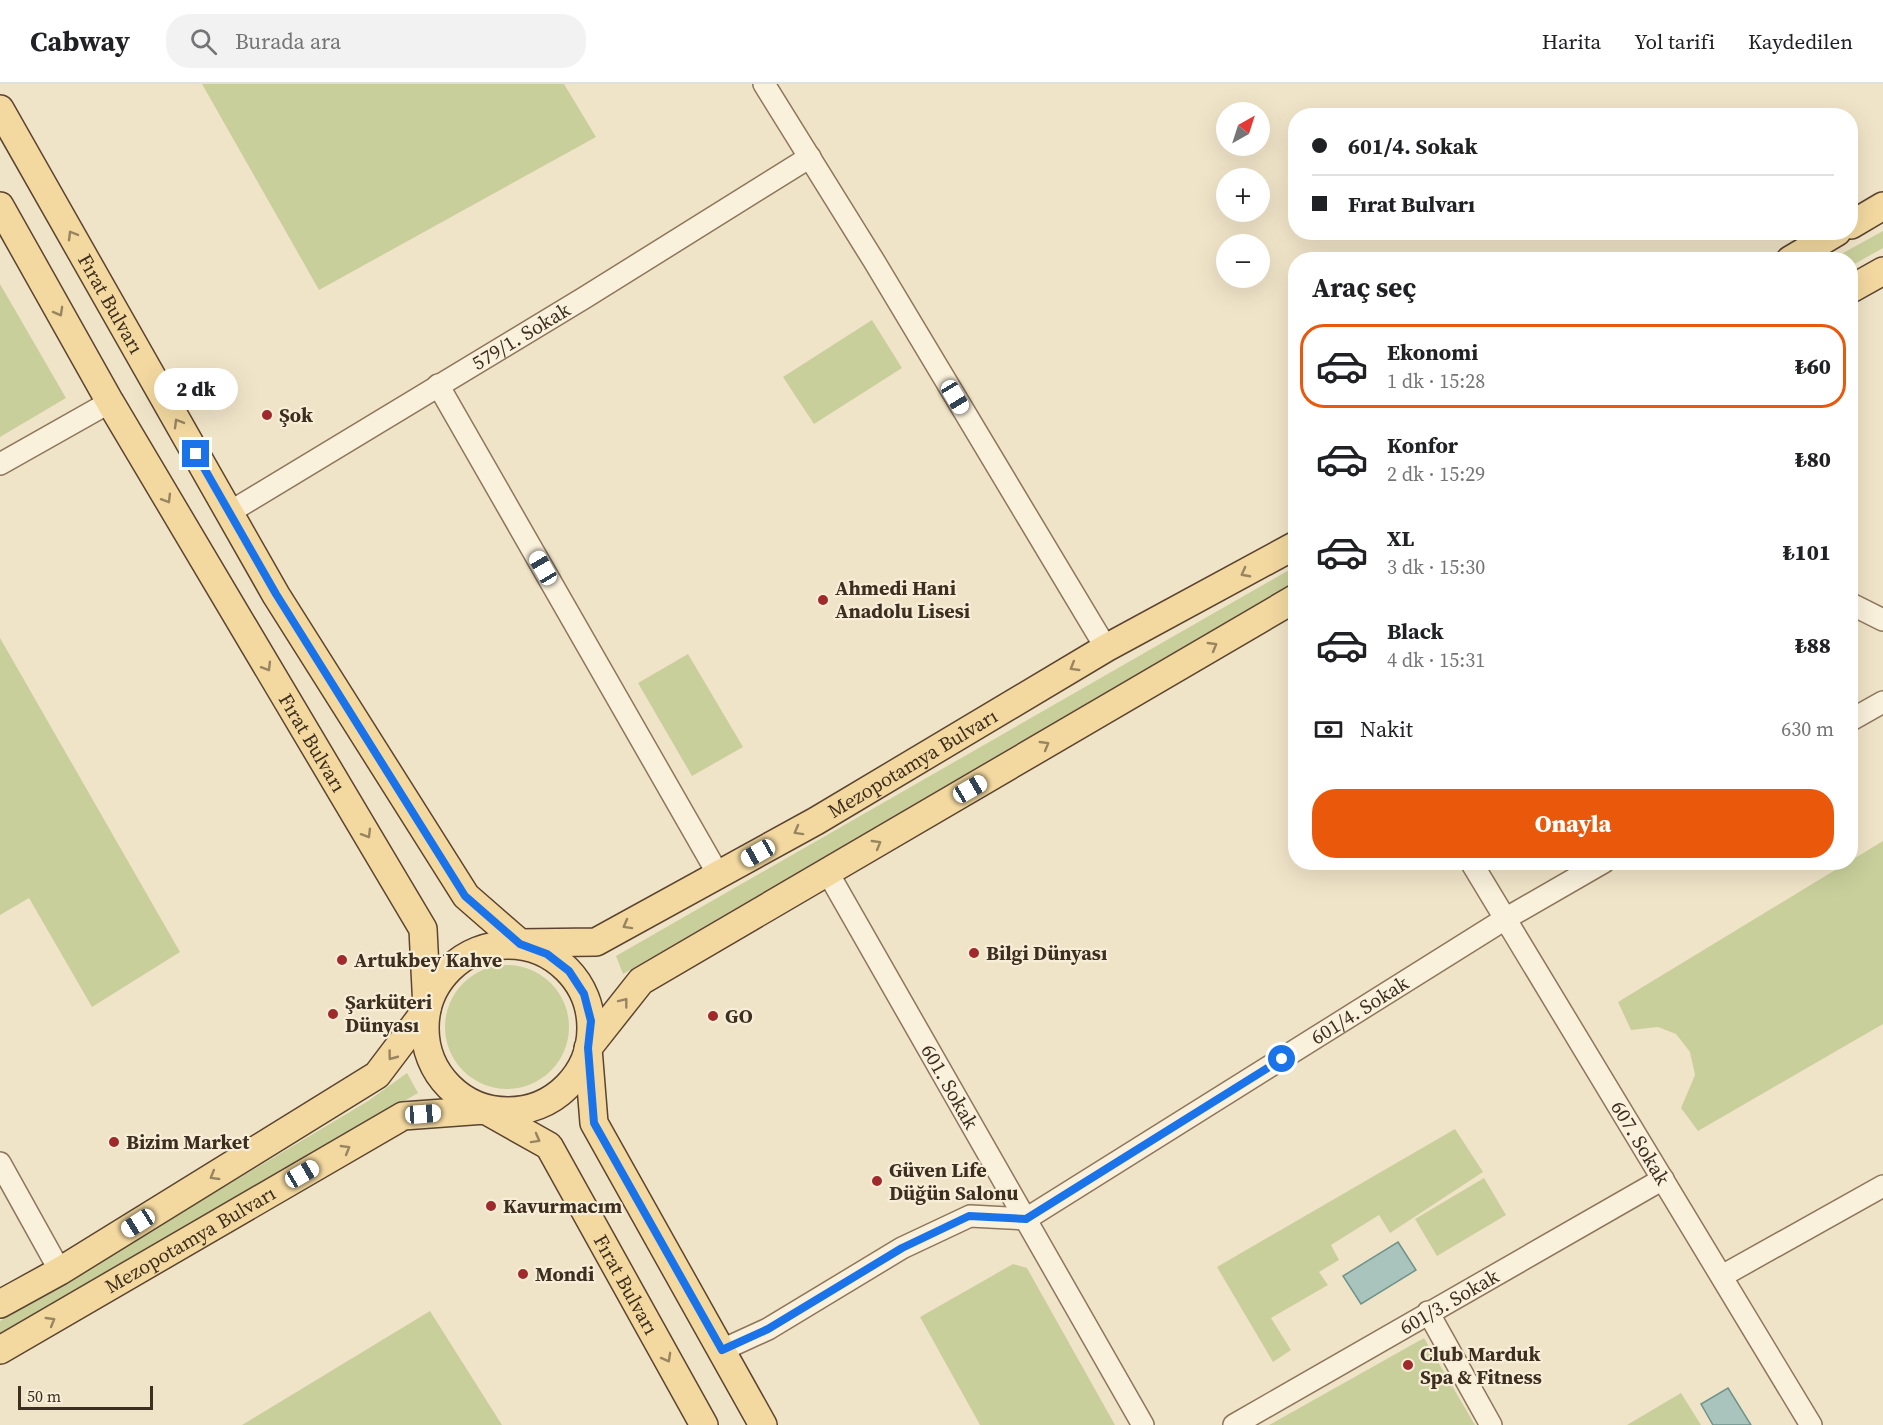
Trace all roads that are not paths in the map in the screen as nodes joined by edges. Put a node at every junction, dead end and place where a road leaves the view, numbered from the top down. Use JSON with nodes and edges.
{"nodes":[{"id":1,"x":764,"y":84,"type":"edge"},
{"id":2,"x":0,"y":109,"type":"edge"},
{"id":3,"x":810,"y":157,"type":"junction"},
{"id":4,"x":0,"y":206,"type":"edge"},
{"id":5,"x":1883,"y":206,"type":"edge"},
{"id":6,"x":1858,"y":221,"type":"edge"},
{"id":7,"x":1824,"y":240,"type":"edge"},
{"id":8,"x":1803,"y":252,"type":"edge"},
{"id":9,"x":1883,"y":271,"type":"edge"},
{"id":10,"x":1858,"y":285,"type":"edge"},
{"id":11,"x":438,"y":385,"type":"junction"},
{"id":12,"x":110,"y":402,"type":"junction"},
{"id":13,"x":0,"y":464,"type":"edge"},
{"id":14,"x":230,"y":512,"type":"junction"},
{"id":15,"x":1288,"y":549,"type":"edge"},
{"id":16,"x":1288,"y":603,"type":"edge"},
{"id":17,"x":1858,"y":608,"type":"edge"},
{"id":18,"x":1883,"y":620,"type":"edge"},
{"id":19,"x":1106,"y":648,"type":"junction"},
{"id":20,"x":1883,"y":702,"type":"edge"},
{"id":21,"x":1858,"y":716,"type":"edge"},
{"id":22,"x":1476,"y":870,"type":"edge"},
{"id":23,"x":1590,"y":870,"type":"edge"},
{"id":24,"x":828,"y":873,"type":"junction"},
{"id":25,"x":718,"y":874,"type":"junction"},
{"id":26,"x":1505,"y":919,"type":"junction"},
{"id":27,"x":520,"y":944,"type":"junction"},
{"id":28,"x":427,"y":1009,"type":"junction"},
{"id":29,"x":588,"y":1048,"type":"junction"},
{"id":30,"x":485,"y":1110,"type":"junction"},
{"id":31,"x":0,"y":1163,"type":"edge"},
{"id":32,"x":1663,"y":1179,"type":"junction"},
{"id":33,"x":1883,"y":1186,"type":"edge"},
{"id":34,"x":1026,"y":1219,"type":"junction"},
{"id":35,"x":60,"y":1271,"type":"junction"},
{"id":36,"x":1722,"y":1276,"type":"junction"},
{"id":37,"x":0,"y":1304,"type":"edge"},
{"id":38,"x":1428,"y":1312,"type":"junction"},
{"id":39,"x":0,"y":1350,"type":"edge"},
{"id":40,"x":722,"y":1350,"type":"junction"},
{"id":41,"x":696,"y":1422,"type":"edge"},
{"id":42,"x":763,"y":1425,"type":"edge"},
{"id":43,"x":1143,"y":1425,"type":"edge"},
{"id":44,"x":1234,"y":1425,"type":"edge"},
{"id":45,"x":1491,"y":1425,"type":"edge"},
{"id":46,"x":1811,"y":1425,"type":"edge"}],
"edges":[{"from":1,"to":3,"type":"street"},
{"from":14,"to":2,"type":"main road","name":"Fırat Bulvarı","one_way":true},
{"from":3,"to":11,"type":"street","name":"579/1. Sokak"},
{"from":3,"to":19,"type":"street"},
{"from":4,"to":12,"type":"main road","name":"Fırat Bulvarı","one_way":true},
{"from":5,"to":6,"type":"main road"},
{"from":7,"to":8,"type":"main road"},
{"from":9,"to":10,"type":"main road"},
{"from":11,"to":14,"type":"street","name":"579/1. Sokak"},
{"from":11,"to":25,"type":"street"},
{"from":12,"to":13,"type":"street"},
{"from":12,"to":28,"type":"main road","name":"Fırat Bulvarı","one_way":true},
{"from":14,"to":27,"type":"main road","name":"Fırat Bulvarı"},
{"from":15,"to":19,"type":"main road","name":"Mezopotamya Bulvarı","one_way":true},
{"from":24,"to":16,"type":"main road","one_way":true},
{"from":17,"to":18,"type":"street"},
{"from":19,"to":25,"type":"main road","name":"Mezopotamya Bulvarı","one_way":true},
{"from":20,"to":21,"type":"street"},
{"from":22,"to":26,"type":"street","name":"607. Sokak"},
{"from":23,"to":26,"type":"street","name":"601/4. Sokak"},
{"from":29,"to":24,"type":"main road","one_way":true},
{"from":24,"to":34,"type":"street","name":"601. Sokak"},
{"from":25,"to":27,"type":"main road","name":"Mezopotamya Bulvarı","one_way":true},
{"from":26,"to":32,"type":"street","name":"607. Sokak"},
{"from":26,"to":34,"type":"street","name":"601/4. Sokak"},
{"from":27,"to":28,"type":"main road"},
{"from":27,"to":29,"type":"main road"},
{"from":28,"to":30,"type":"main road"},
{"from":28,"to":35,"type":"main road","name":"Mezopotamya Bulvarı","one_way":true},
{"from":29,"to":30,"type":"main road"},
{"from":29,"to":40,"type":"main road"},
{"from":39,"to":30,"type":"main road","name":"Mezopotamya Bulvarı","one_way":true},
{"from":30,"to":41,"type":"main road","name":"Fırat Bulvarı","one_way":true},
{"from":31,"to":35,"type":"street"},
{"from":32,"to":36,"type":"street","name":"607. Sokak"},
{"from":32,"to":38,"type":"street","name":"601/3. Sokak"},
{"from":33,"to":36,"type":"street"},
{"from":34,"to":40,"type":"street"},
{"from":34,"to":43,"type":"street","name":"601. Sokak"},
{"from":35,"to":37,"type":"main road","name":"Mezopotamya Bulvarı"},
{"from":36,"to":46,"type":"street","name":"607. Sokak"},
{"from":38,"to":44,"type":"street","name":"601/3. Sokak"},
{"from":38,"to":45,"type":"street"},
{"from":40,"to":42,"type":"main road"}]}
